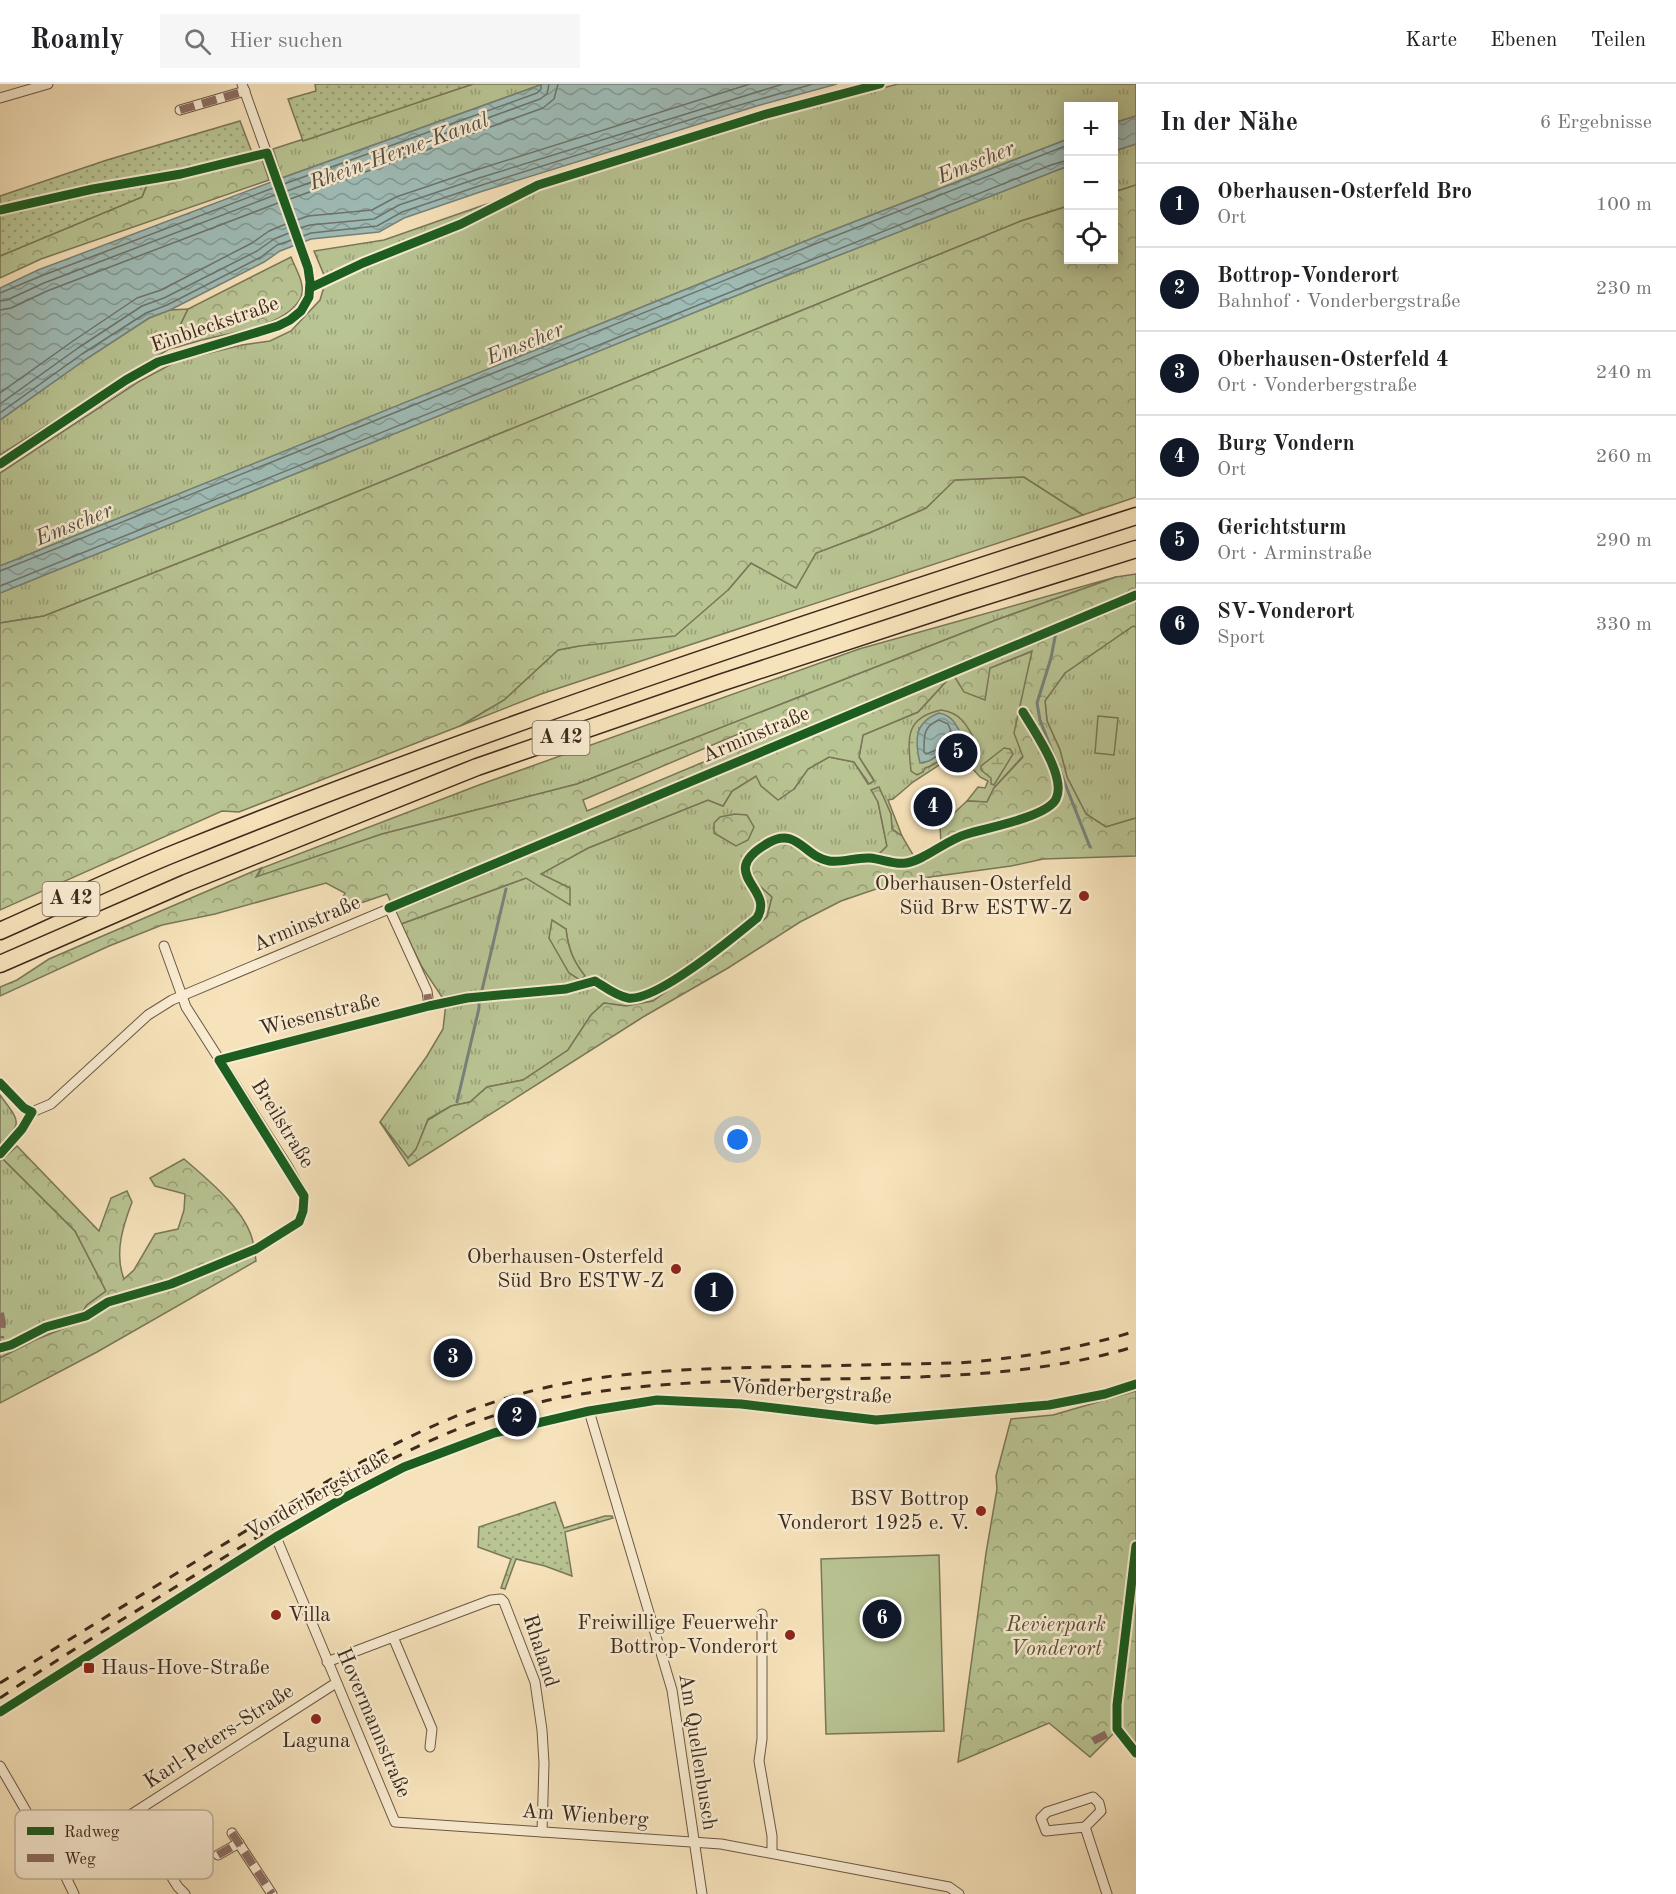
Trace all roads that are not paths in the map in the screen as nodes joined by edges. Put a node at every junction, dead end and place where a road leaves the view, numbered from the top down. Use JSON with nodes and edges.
{"nodes":[{"id":1,"x":48,"y":84,"type":"edge"},
{"id":2,"x":243,"y":87,"type":"edge"},
{"id":3,"x":0,"y":98,"type":"edge"},
{"id":4,"x":180,"y":110,"type":"dead end"},
{"id":5,"x":0,"y":464,"type":"edge"},
{"id":6,"x":1136,"y":516,"type":"edge"},
{"id":7,"x":1136,"y":549,"type":"edge"},
{"id":8,"x":1136,"y":595,"type":"edge"},
{"id":9,"x":389,"y":908,"type":"junction"},
{"id":10,"x":0,"y":931,"type":"edge"},
{"id":11,"x":164,"y":946,"type":"dead end"},
{"id":12,"x":0,"y":964,"type":"edge"},
{"id":13,"x":181,"y":996,"type":"junction"},
{"id":14,"x":219,"y":1060,"type":"junction"},
{"id":15,"x":0,"y":1083,"type":"edge"},
{"id":16,"x":32,"y":1112,"type":"junction"},
{"id":17,"x":0,"y":1154,"type":"edge"},
{"id":18,"x":303,"y":1211,"type":"dead end"},
{"id":19,"x":1136,"y":1384,"type":"edge"},
{"id":20,"x":589,"y":1411,"type":"junction"},
{"id":21,"x":276,"y":1537,"type":"junction"},
{"id":22,"x":762,"y":1614,"type":"dead end"},
{"id":23,"x":393,"y":1637,"type":"junction"},
{"id":24,"x":327,"y":1662,"type":"junction"},
{"id":25,"x":336,"y":1683,"type":"junction"},
{"id":26,"x":0,"y":1712,"type":"edge"},
{"id":27,"x":430,"y":1747,"type":"dead end"},
{"id":28,"x":0,"y":1766,"type":"edge"},
{"id":29,"x":25,"y":1810,"type":"edge"},
{"id":30,"x":140,"y":1810,"type":"edge"},
{"id":31,"x":394,"y":1822,"type":"joint"},
{"id":32,"x":1085,"y":1827,"type":"junction"},
{"id":33,"x":542,"y":1832,"type":"junction"},
{"id":34,"x":232,"y":1833,"type":"dead end"},
{"id":35,"x":694,"y":1842,"type":"junction"},
{"id":36,"x":238,"y":1843,"type":"junction"},
{"id":37,"x":772,"y":1853,"type":"junction"},
{"id":38,"x":218,"y":1855,"type":"dead end"},
{"id":39,"x":67,"y":1879,"type":"edge"},
{"id":40,"x":173,"y":1879,"type":"edge"},
{"id":41,"x":74,"y":1894,"type":"edge"},
{"id":42,"x":185,"y":1894,"type":"edge"},
{"id":43,"x":272,"y":1894,"type":"edge"},
{"id":44,"x":702,"y":1894,"type":"edge"},
{"id":45,"x":959,"y":1894,"type":"edge"},
{"id":46,"x":1107,"y":1894,"type":"edge"}],
"edges":[{"from":1,"to":3,"type":"street"},
{"from":2,"to":4,"type":"street","name":"Einbleckstraße"},
{"from":2,"to":5,"type":"street","name":"Einbleckstraße"},
{"from":6,"to":10,"type":"highway","number":"A 42"},
{"from":7,"to":12,"type":"highway","number":"A 42"},
{"from":8,"to":9,"type":"street","name":"Arminstraße"},
{"from":9,"to":13,"type":"street","name":"Arminstraße"},
{"from":9,"to":14,"type":"street","name":"Wiesenstraße"},
{"from":11,"to":13,"type":"street","name":"Breilstraße"},
{"from":13,"to":14,"type":"street","name":"Breilstraße"},
{"from":13,"to":16,"type":"street","name":"Arminstraße"},
{"from":14,"to":18,"type":"street","name":"Breilstraße"},
{"from":15,"to":16,"type":"street"},
{"from":16,"to":17,"type":"street","name":"Arminstraße"},
{"from":19,"to":20,"type":"street","name":"Vonderbergstraße"},
{"from":20,"to":21,"type":"street","name":"Vonderbergstraße"},
{"from":20,"to":35,"type":"street","name":"Am Quellenbusch"},
{"from":21,"to":24,"type":"street","name":"Hovermannstraße"},
{"from":21,"to":26,"type":"street","name":"Vonderbergstraße"},
{"from":22,"to":37,"type":"street"},
{"from":23,"to":24,"type":"street","name":"Rhaland"},
{"from":23,"to":27,"type":"street"},
{"from":23,"to":33,"type":"street","name":"Rhaland"},
{"from":24,"to":25,"type":"street","name":"Hovermannstraße"},
{"from":25,"to":30,"type":"street","name":"Karl-Peters-Straße"},
{"from":25,"to":31,"type":"street","name":"Hovermannstraße"},
{"from":28,"to":29,"type":"street"},
{"from":31,"to":33,"type":"street","name":"Am Wienberg"},
{"from":32,"to":32,"type":"street"},
{"from":32,"to":46,"type":"street"},
{"from":33,"to":35,"type":"street","name":"Am Wienberg"},
{"from":34,"to":36,"type":"street"},
{"from":35,"to":37,"type":"street","name":"Am Wienberg"},
{"from":35,"to":44,"type":"street","name":"Am Quellenbusch"},
{"from":36,"to":38,"type":"street"},
{"from":36,"to":43,"type":"street"},
{"from":37,"to":45,"type":"street","name":"Am Wienberg"},
{"from":39,"to":41,"type":"street"},
{"from":40,"to":42,"type":"street"}]}
